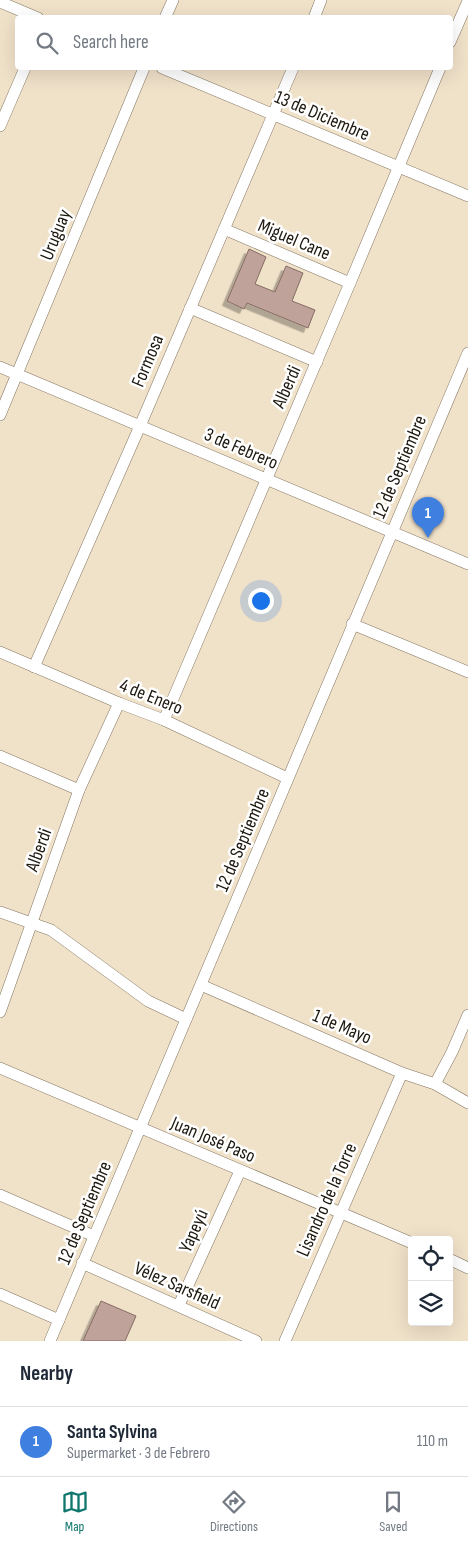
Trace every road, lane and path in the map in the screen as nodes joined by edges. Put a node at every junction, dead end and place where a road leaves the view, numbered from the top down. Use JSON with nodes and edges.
{"nodes":[{"id":1,"x":173,"y":0,"type":"edge"},
{"id":2,"x":321,"y":0,"type":"edge"},
{"id":3,"x":468,"y":1,"type":"edge"},
{"id":4,"x":0,"y":2,"type":"edge"},
{"id":5,"x":31,"y":15,"type":"edge"},
{"id":6,"x":166,"y":15,"type":"edge"},
{"id":7,"x":315,"y":15,"type":"edge"},
{"id":8,"x":453,"y":35,"type":"edge"},
{"id":9,"x":24,"y":70,"type":"edge"},
{"id":10,"x":143,"y":70,"type":"edge"},
{"id":11,"x":167,"y":70,"type":"edge"},
{"id":12,"x":291,"y":70,"type":"edge"},
{"id":13,"x":439,"y":70,"type":"edge"},
{"id":14,"x":273,"y":114,"type":"junction"},
{"id":15,"x":0,"y":126,"type":"edge"},
{"id":16,"x":397,"y":167,"type":"junction"},
{"id":17,"x":468,"y":196,"type":"edge"},
{"id":18,"x":224,"y":229,"type":"junction"},
{"id":19,"x":350,"y":283,"type":"junction"},
{"id":20,"x":190,"y":308,"type":"junction"},
{"id":21,"x":468,"y":353,"type":"edge"},
{"id":22,"x":317,"y":362,"type":"junction"},
{"id":23,"x":0,"y":367,"type":"edge"},
{"id":24,"x":18,"y":374,"type":"junction"},
{"id":25,"x":0,"y":415,"type":"edge"},
{"id":26,"x":140,"y":426,"type":"junction"},
{"id":27,"x":266,"y":478,"type":"junction"},
{"id":28,"x":391,"y":532,"type":"junction"},
{"id":29,"x":468,"y":564,"type":"edge"},
{"id":30,"x":352,"y":624,"type":"junction"},
{"id":31,"x":0,"y":652,"type":"edge"},
{"id":32,"x":34,"y":667,"type":"junction"},
{"id":33,"x":468,"y":672,"type":"edge"},
{"id":34,"x":119,"y":703,"type":"junction"},
{"id":35,"x":164,"y":720,"type":"junction"},
{"id":36,"x":0,"y":756,"type":"edge"},
{"id":37,"x":288,"y":778,"type":"junction"},
{"id":38,"x":79,"y":790,"type":"junction"},
{"id":39,"x":0,"y":912,"type":"edge"},
{"id":40,"x":32,"y":922,"type":"junction"},
{"id":41,"x":201,"y":985,"type":"junction"},
{"id":42,"x":0,"y":1012,"type":"edge"},
{"id":43,"x":468,"y":1015,"type":"edge"},
{"id":44,"x":186,"y":1019,"type":"junction"},
{"id":45,"x":0,"y":1068,"type":"edge"},
{"id":46,"x":402,"y":1073,"type":"junction"},
{"id":47,"x":435,"y":1084,"type":"junction"},
{"id":48,"x":468,"y":1103,"type":"edge"},
{"id":49,"x":140,"y":1128,"type":"junction"},
{"id":50,"x":240,"y":1171,"type":"junction"},
{"id":51,"x":0,"y":1195,"type":"edge"},
{"id":52,"x":340,"y":1212,"type":"junction"},
{"id":53,"x":94,"y":1236,"type":"junction"},
{"id":54,"x":408,"y":1241,"type":"edge"},
{"id":55,"x":453,"y":1262,"type":"edge"},
{"id":56,"x":82,"y":1263,"type":"junction"},
{"id":57,"x":468,"y":1268,"type":"edge"},
{"id":58,"x":0,"y":1294,"type":"edge"},
{"id":59,"x":179,"y":1306,"type":"junction"},
{"id":60,"x":59,"y":1320,"type":"junction"},
{"id":61,"x":50,"y":1341,"type":"edge"},
{"id":62,"x":256,"y":1341,"type":"edge"},
{"id":63,"x":285,"y":1341,"type":"edge"}],
"edges":[{"from":1,"to":6,"type":"street"},
{"from":2,"to":7,"type":"street"},
{"from":3,"to":8,"type":"street"},
{"from":4,"to":5,"type":"street"},
{"from":9,"to":15,"type":"street"},
{"from":10,"to":24,"type":"street","name":"Uruguay"},
{"from":11,"to":14,"type":"street","name":"13 de Diciembre"},
{"from":12,"to":14,"type":"street","name":"Formosa"},
{"from":13,"to":16,"type":"street","name":"Alberdi"},
{"from":14,"to":16,"type":"street","name":"13 de Diciembre"},
{"from":14,"to":18,"type":"street","name":"Formosa"},
{"from":16,"to":17,"type":"street","name":"13 de Diciembre"},
{"from":16,"to":19,"type":"street","name":"Alberdi"},
{"from":18,"to":19,"type":"street","name":"Miguel Cane"},
{"from":18,"to":20,"type":"street","name":"Formosa"},
{"from":19,"to":22,"type":"street","name":"Alberdi"},
{"from":20,"to":22,"type":"street"},
{"from":20,"to":26,"type":"street","name":"Formosa"},
{"from":21,"to":28,"type":"street","name":"12 de Septiembre"},
{"from":22,"to":27,"type":"street","name":"Alberdi"},
{"from":23,"to":24,"type":"street","name":"3 de Febrero"},
{"from":24,"to":25,"type":"street","name":"Uruguay"},
{"from":24,"to":26,"type":"street","name":"3 de Febrero"},
{"from":26,"to":27,"type":"street","name":"3 de Febrero"},
{"from":26,"to":32,"type":"street","name":"Formosa"},
{"from":27,"to":28,"type":"street","name":"3 de Febrero"},
{"from":27,"to":35,"type":"street","name":"Alberdi"},
{"from":28,"to":29,"type":"street","name":"3 de Febrero"},
{"from":28,"to":30,"type":"street","name":"12 de Septiembre"},
{"from":30,"to":33,"type":"street"},
{"from":30,"to":37,"type":"street","name":"12 de Septiembre"},
{"from":31,"to":32,"type":"street","name":"4 de Enero"},
{"from":32,"to":34,"type":"street","name":"4 de Enero"},
{"from":34,"to":35,"type":"street","name":"4 de Enero"},
{"from":34,"to":38,"type":"street","name":"Alberdi"},
{"from":35,"to":37,"type":"street","name":"4 de Enero"},
{"from":36,"to":38,"type":"street"},
{"from":37,"to":41,"type":"street","name":"12 de Septiembre"},
{"from":38,"to":40,"type":"street","name":"Alberdi"},
{"from":39,"to":40,"type":"street"},
{"from":40,"to":42,"type":"street","name":"Alberdi"},
{"from":40,"to":44,"type":"street"},
{"from":41,"to":44,"type":"street","name":"12 de Septiembre"},
{"from":41,"to":46,"type":"street","name":"1 de Mayo"},
{"from":43,"to":47,"type":"street"},
{"from":44,"to":49,"type":"street","name":"12 de Septiembre"},
{"from":45,"to":49,"type":"street","name":"Juan José Paso"},
{"from":46,"to":47,"type":"street","name":"1 de Mayo"},
{"from":46,"to":52,"type":"street","name":"Lisandro de la Torre"},
{"from":47,"to":48,"type":"street","name":"1 de Mayo"},
{"from":49,"to":50,"type":"street","name":"Juan José Paso"},
{"from":49,"to":53,"type":"street","name":"12 de Septiembre"},
{"from":50,"to":52,"type":"street","name":"Juan José Paso"},
{"from":50,"to":59,"type":"street","name":"Yapeyú"},
{"from":51,"to":53,"type":"street"},
{"from":52,"to":54,"type":"street","name":"Juan José Paso"},
{"from":52,"to":63,"type":"street","name":"Lisandro de la Torre"},
{"from":53,"to":56,"type":"street","name":"12 de Septiembre"},
{"from":55,"to":57,"type":"street"},
{"from":56,"to":59,"type":"street","name":"Vélez Sarsfield"},
{"from":56,"to":60,"type":"street","name":"12 de Septiembre"},
{"from":58,"to":60,"type":"street"},
{"from":59,"to":62,"type":"street","name":"Vélez Sarsfield"},
{"from":60,"to":61,"type":"street","name":"12 de Septiembre"}]}
